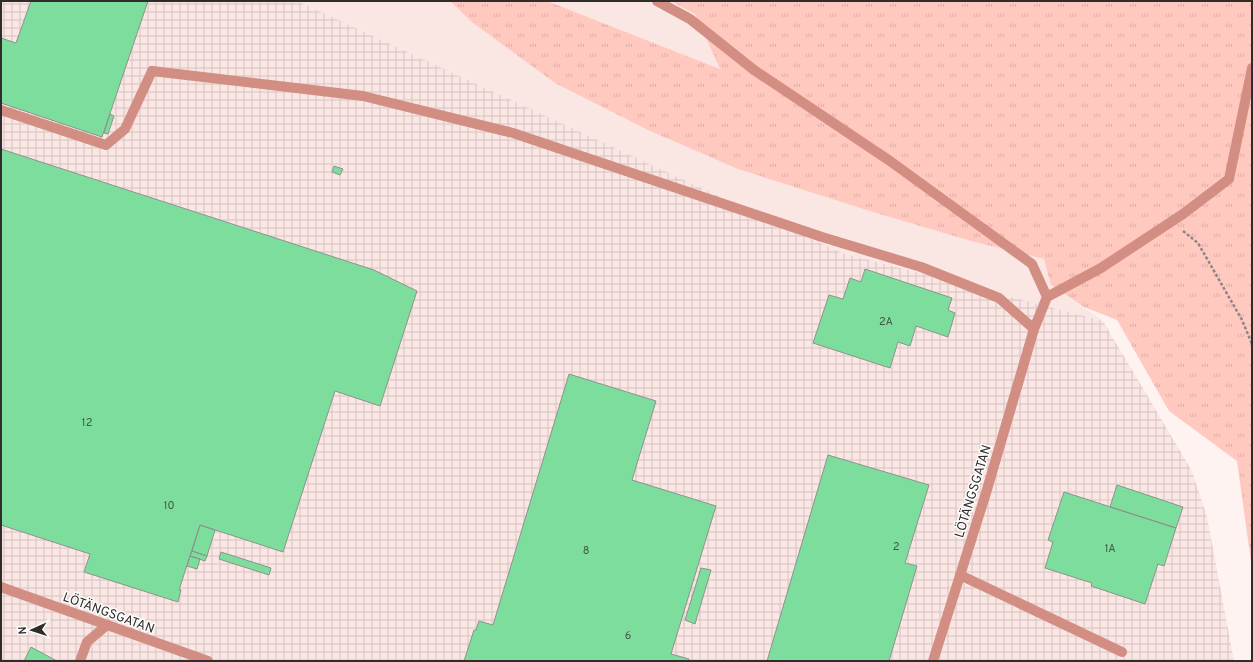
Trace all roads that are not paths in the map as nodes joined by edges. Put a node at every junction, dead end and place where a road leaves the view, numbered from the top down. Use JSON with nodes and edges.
{"nodes":[{"id":1,"x":657,"y":1,"type":"edge"},
{"id":2,"x":1252,"y":68,"type":"edge"},
{"id":3,"x":1,"y":110,"type":"edge"},
{"id":4,"x":1047,"y":297,"type":"junction"},
{"id":5,"x":1034,"y":329,"type":"junction"},
{"id":6,"x":960,"y":574,"type":"junction"},
{"id":7,"x":1,"y":587,"type":"edge"},
{"id":8,"x":107,"y":625,"type":"junction"},
{"id":9,"x":1122,"y":652,"type":"dead end"},
{"id":10,"x":80,"y":661,"type":"edge"},
{"id":11,"x":208,"y":661,"type":"edge"},
{"id":12,"x":933,"y":661,"type":"edge"}],
"edges":[{"from":1,"to":4,"type":"street"},
{"from":2,"to":4,"type":"street"},
{"from":3,"to":5,"type":"street"},
{"from":4,"to":5,"type":"street","name":"LÖTÄNGSGATAN"},
{"from":5,"to":6,"type":"street","name":"LÖTÄNGSGATAN"},
{"from":6,"to":9,"type":"street"},
{"from":6,"to":12,"type":"street","name":"LÖTÄNGSGATAN"},
{"from":7,"to":8,"type":"street","name":"LÖTÄNGSGATAN"},
{"from":8,"to":10,"type":"street"},
{"from":8,"to":11,"type":"street","name":"LÖTÄNGSGATAN"}]}
